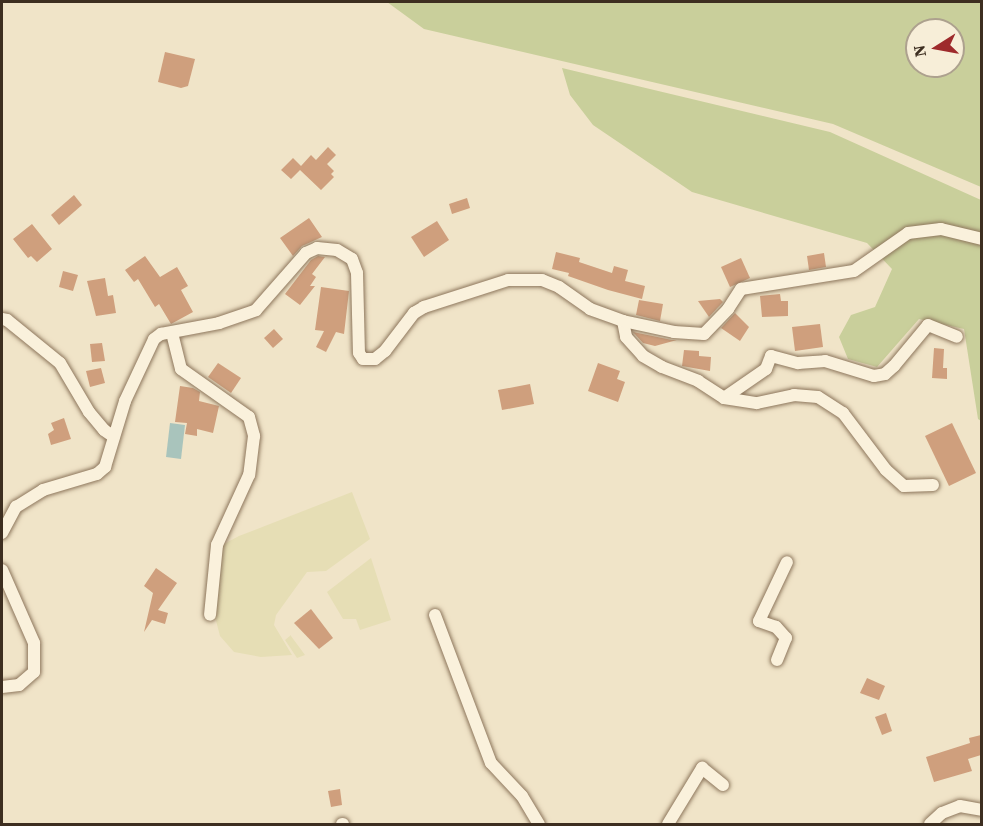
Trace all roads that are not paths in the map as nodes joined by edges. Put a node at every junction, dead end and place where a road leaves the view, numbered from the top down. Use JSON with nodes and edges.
{"nodes":[{"id":1,"x":981,"y":239,"type":"edge"},
{"id":2,"x":2,"y":319,"type":"edge"},
{"id":3,"x":623,"y":321,"type":"junction"},
{"id":4,"x":172,"y":333,"type":"junction"},
{"id":5,"x":957,"y":337,"type":"dead end"},
{"id":6,"x":724,"y":398,"type":"junction"},
{"id":7,"x":114,"y":437,"type":"junction"},
{"id":8,"x":933,"y":485,"type":"dead end"},
{"id":9,"x":2,"y":533,"type":"edge"},
{"id":10,"x":787,"y":562,"type":"dead end"},
{"id":11,"x":2,"y":570,"type":"edge"},
{"id":12,"x":210,"y":615,"type":"dead end"},
{"id":13,"x":435,"y":615,"type":"dead end"},
{"id":14,"x":777,"y":660,"type":"dead end"},
{"id":15,"x":2,"y":687,"type":"edge"},
{"id":16,"x":723,"y":785,"type":"dead end"},
{"id":17,"x":981,"y":810,"type":"edge"},
{"id":18,"x":539,"y":825,"type":"edge"},
{"id":19,"x":668,"y":825,"type":"edge"},
{"id":20,"x":930,"y":825,"type":"edge"}],
"edges":[{"from":1,"to":3,"type":"street"},
{"from":2,"to":7,"type":"street"},
{"from":3,"to":4,"type":"street"},
{"from":3,"to":6,"type":"street"},
{"from":4,"to":7,"type":"street"},
{"from":4,"to":12,"type":"street"},
{"from":5,"to":6,"type":"street"},
{"from":6,"to":8,"type":"street"},
{"from":7,"to":9,"type":"street"},
{"from":10,"to":14,"type":"street"},
{"from":11,"to":15,"type":"street"},
{"from":13,"to":18,"type":"street"},
{"from":16,"to":19,"type":"street"},
{"from":17,"to":20,"type":"street"}]}
